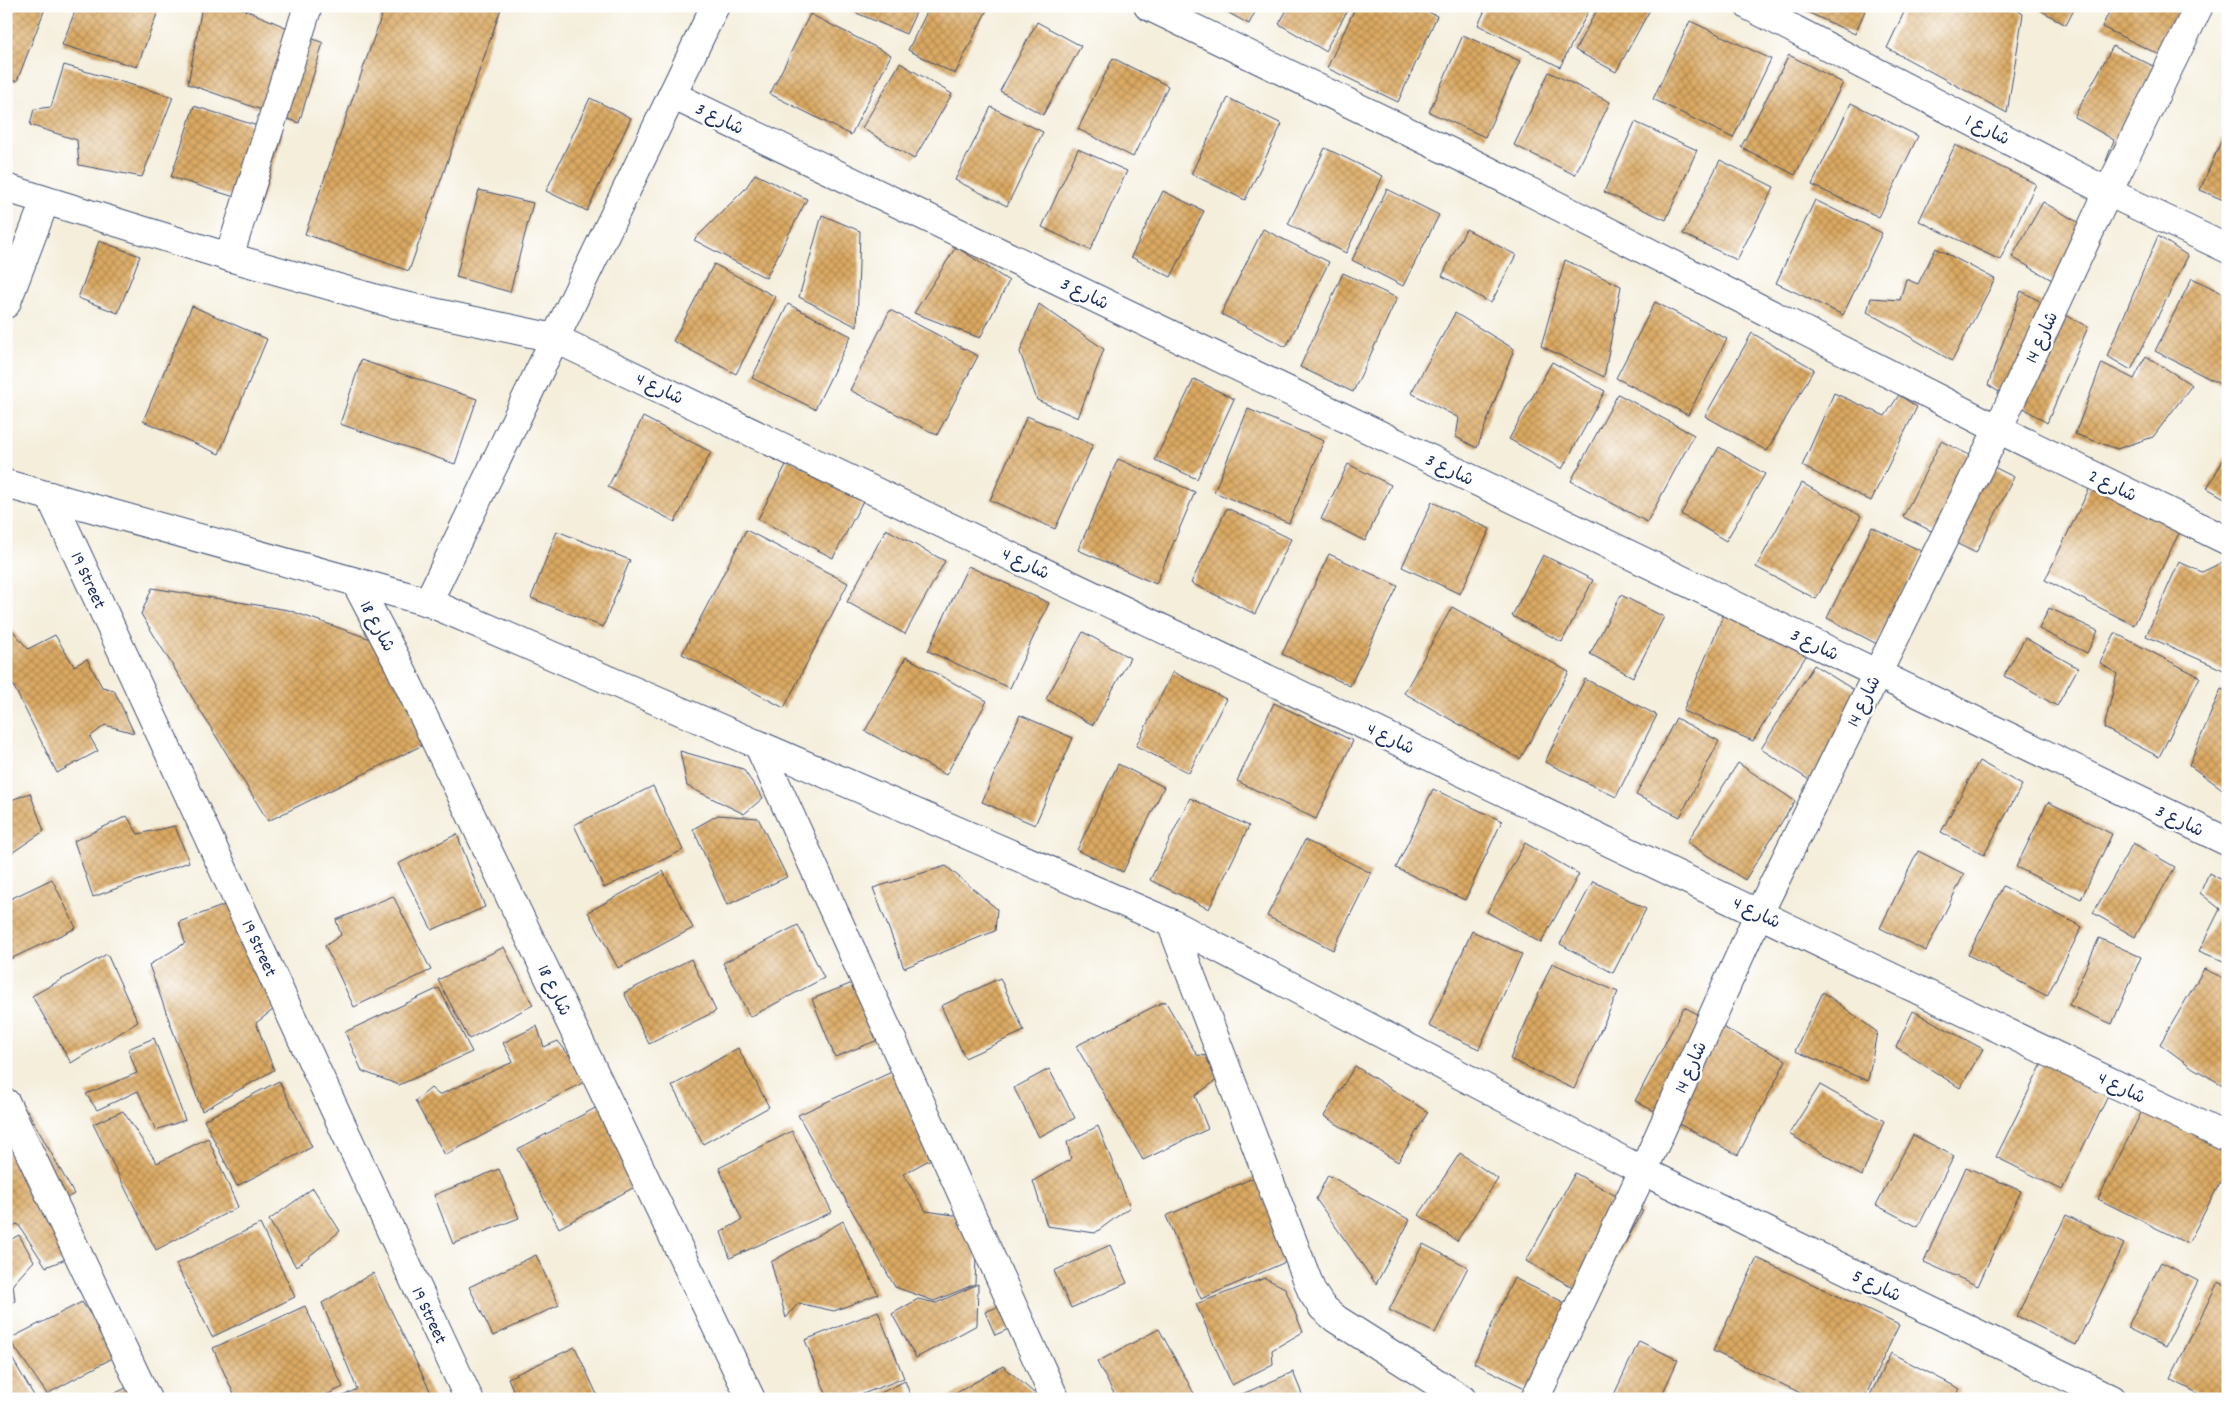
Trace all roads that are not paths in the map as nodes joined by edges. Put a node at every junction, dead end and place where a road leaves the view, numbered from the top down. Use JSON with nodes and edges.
{"nodes":[{"id":1,"x":308,"y":6,"type":"edge"},
{"id":2,"x":715,"y":6,"type":"edge"},
{"id":3,"x":1148,"y":6,"type":"edge"},
{"id":4,"x":1749,"y":6,"type":"edge"},
{"id":5,"x":2199,"y":6,"type":"edge"},
{"id":6,"x":672,"y":95,"type":"junction"},
{"id":7,"x":6,"y":188,"type":"edge"},
{"id":8,"x":2108,"y":192,"type":"junction"},
{"id":9,"x":45,"y":201,"type":"junction"},
{"id":10,"x":2228,"y":249,"type":"edge"},
{"id":11,"x":229,"y":256,"type":"junction"},
{"id":12,"x":6,"y":304,"type":"edge"},
{"id":13,"x":554,"y":338,"type":"junction"},
{"id":14,"x":1998,"y":429,"type":"junction"},
{"id":15,"x":6,"y":484,"type":"edge"},
{"id":16,"x":50,"y":496,"type":"junction"},
{"id":17,"x":2228,"y":541,"type":"edge"},
{"id":18,"x":356,"y":583,"type":"junction"},
{"id":19,"x":428,"y":602,"type":"junction"},
{"id":20,"x":1876,"y":674,"type":"junction"},
{"id":21,"x":758,"y":744,"type":"junction"},
{"id":22,"x":2228,"y":842,"type":"edge"},
{"id":23,"x":1759,"y":913,"type":"junction"},
{"id":24,"x":1171,"y":923,"type":"junction"},
{"id":25,"x":6,"y":1103,"type":"edge"},
{"id":26,"x":2228,"y":1138,"type":"edge"},
{"id":27,"x":1643,"y":1172,"type":"junction"},
{"id":28,"x":147,"y":1399,"type":"edge"},
{"id":29,"x":469,"y":1399,"type":"edge"},
{"id":30,"x":751,"y":1399,"type":"edge"},
{"id":31,"x":1055,"y":1399,"type":"edge"},
{"id":32,"x":1462,"y":1399,"type":"edge"},
{"id":33,"x":1535,"y":1399,"type":"edge"},
{"id":34,"x":2112,"y":1399,"type":"edge"}],
"edges":[{"from":1,"to":11,"type":"street"},
{"from":2,"to":6,"type":"street"},
{"from":3,"to":14,"type":"street","name":"شارع 2"},
{"from":4,"to":8,"type":"street","name":"شارع 1"},
{"from":5,"to":8,"type":"street","name":"شارع 14"},
{"from":6,"to":13,"type":"street"},
{"from":6,"to":20,"type":"street","name":"شارع 3"},
{"from":7,"to":9,"type":"street","name":"شارع 4"},
{"from":8,"to":10,"type":"street","name":"شارع 1"},
{"from":8,"to":14,"type":"street","name":"شارع 14"},
{"from":9,"to":11,"type":"street","name":"شارع 4"},
{"from":9,"to":12,"type":"street"},
{"from":11,"to":13,"type":"street","name":"شارع 4"},
{"from":13,"to":19,"type":"street"},
{"from":13,"to":23,"type":"street","name":"شارع 4"},
{"from":14,"to":17,"type":"street","name":"شارع 2"},
{"from":14,"to":20,"type":"street","name":"شارع 14"},
{"from":15,"to":16,"type":"street","name":"شارع 5"},
{"from":16,"to":18,"type":"street","name":"شارع 5"},
{"from":16,"to":29,"type":"street","name":"19 Street"},
{"from":18,"to":19,"type":"street","name":"شارع 5"},
{"from":18,"to":30,"type":"street","name":"شارع 18"},
{"from":19,"to":21,"type":"street","name":"شارع 5"},
{"from":20,"to":22,"type":"street","name":"شارع 3"},
{"from":20,"to":23,"type":"street","name":"شارع 14"},
{"from":21,"to":24,"type":"street","name":"شارع 5"},
{"from":21,"to":31,"type":"street"},
{"from":23,"to":26,"type":"street","name":"شارع 4"},
{"from":23,"to":27,"type":"street","name":"شارع 14"},
{"from":24,"to":27,"type":"street","name":"شارع 5"},
{"from":24,"to":32,"type":"street"},
{"from":25,"to":28,"type":"street"},
{"from":27,"to":33,"type":"street","name":"شارع 14"},
{"from":27,"to":34,"type":"street","name":"شارع 5"}]}
